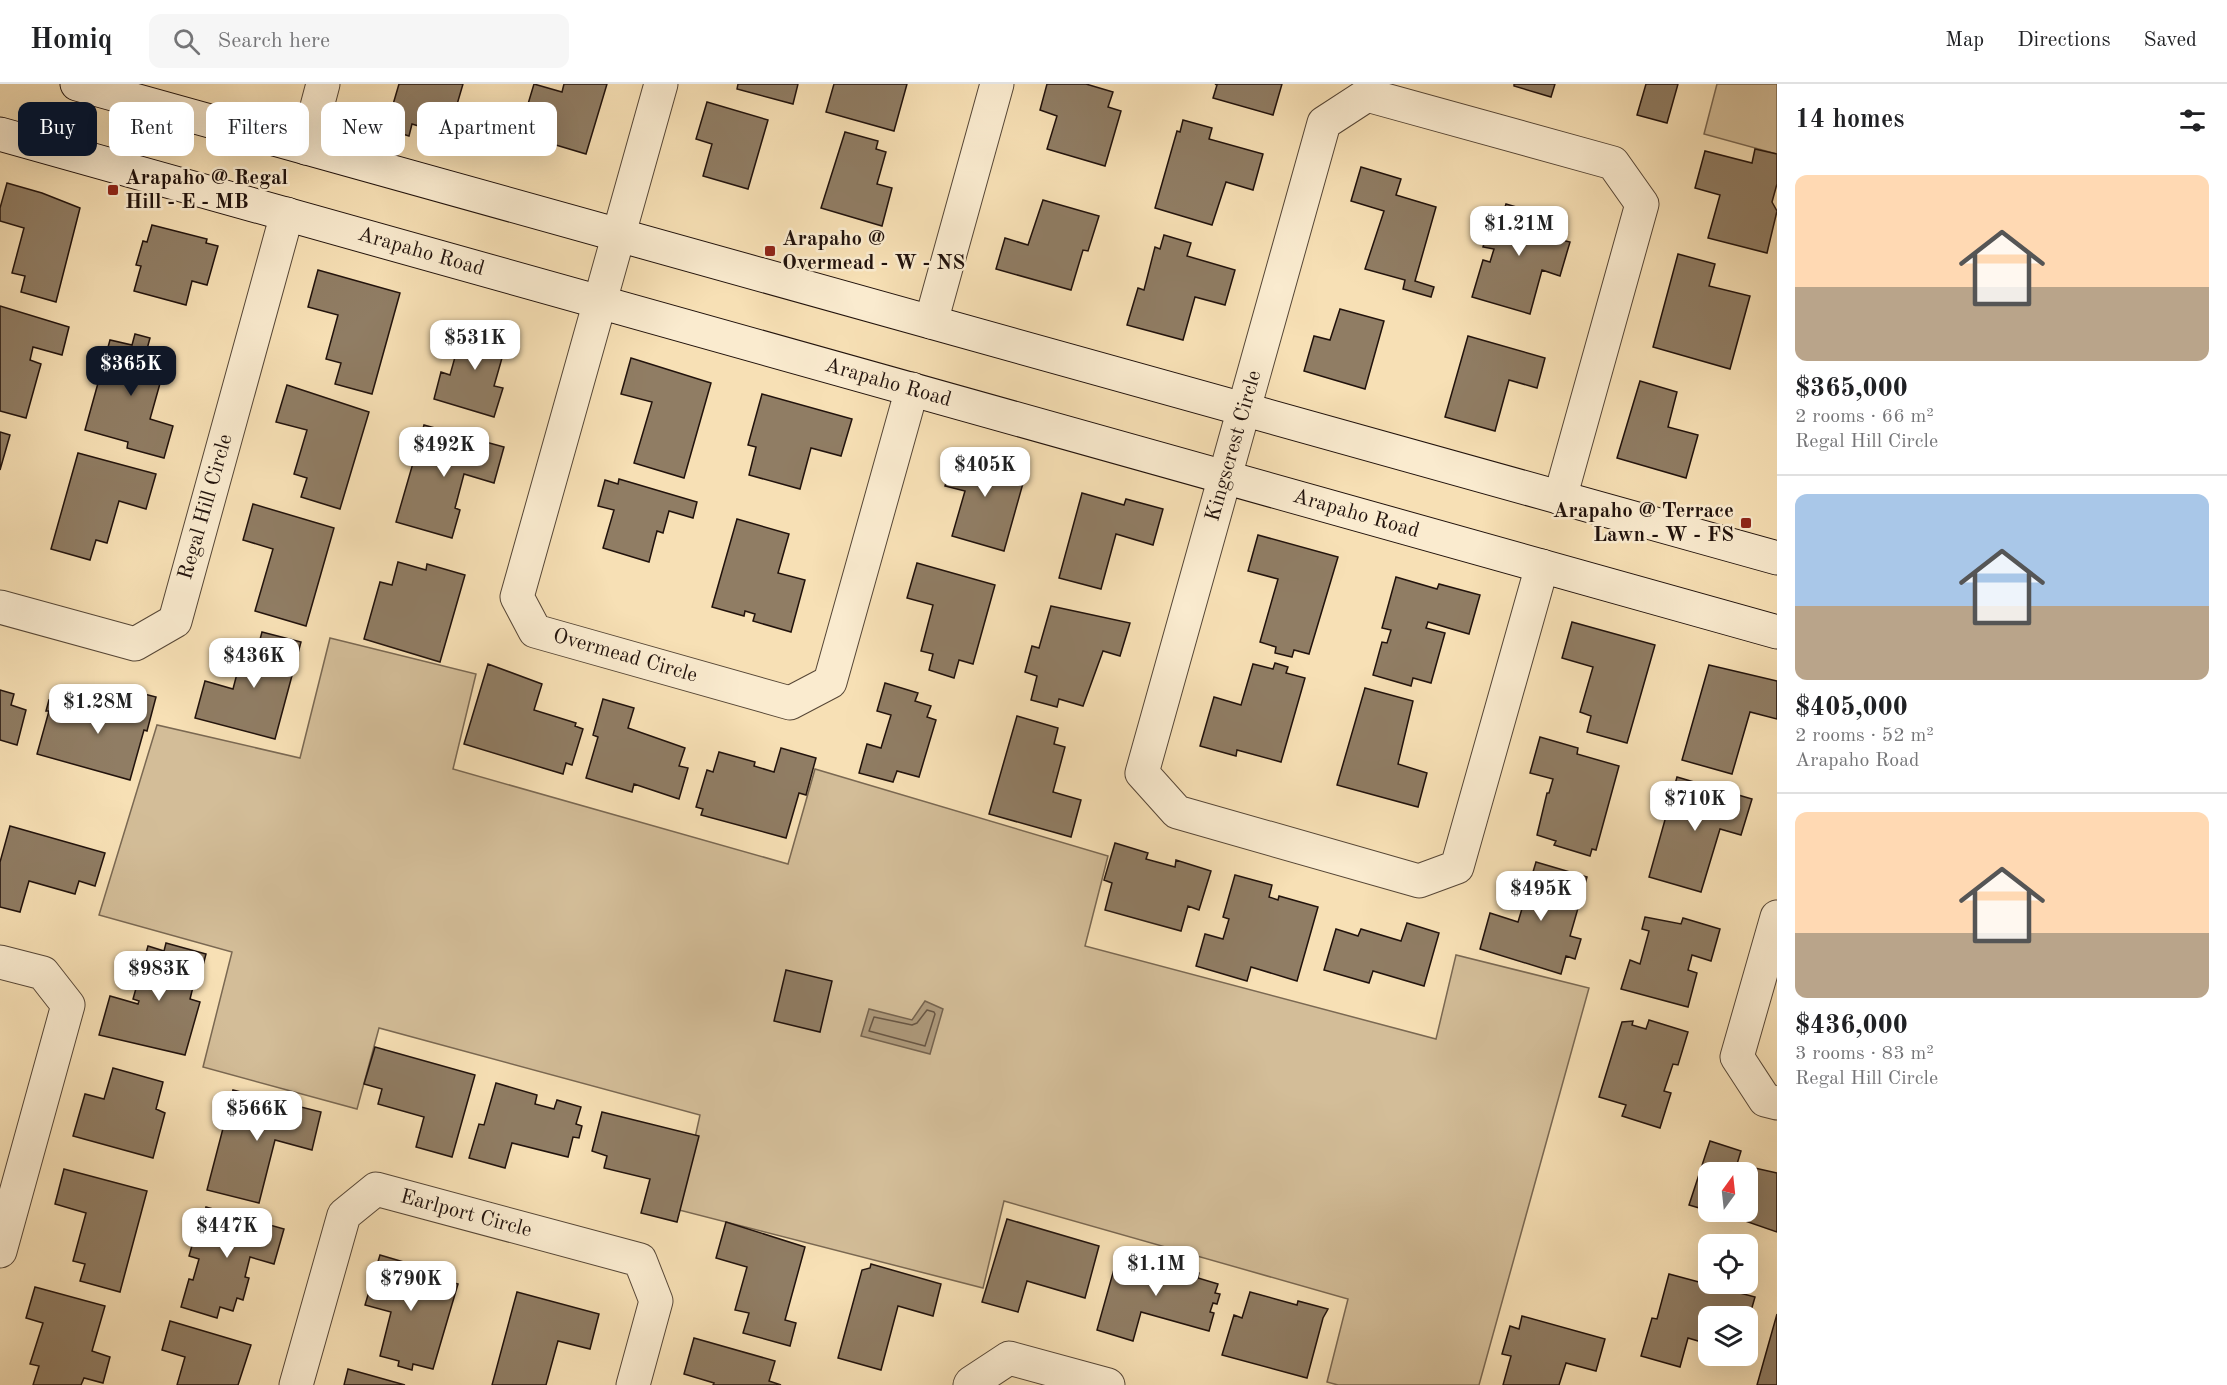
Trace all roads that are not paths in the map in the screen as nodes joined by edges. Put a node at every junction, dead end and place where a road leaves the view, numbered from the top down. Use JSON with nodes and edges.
{"nodes":[{"id":1,"x":78,"y":84,"type":"edge"},
{"id":2,"x":323,"y":84,"type":"edge"},
{"id":3,"x":661,"y":84,"type":"edge"},
{"id":4,"x":997,"y":84,"type":"edge"},
{"id":5,"x":206,"y":119,"type":"edge"},
{"id":6,"x":0,"y":134,"type":"edge"},
{"id":7,"x":309,"y":136,"type":"edge"},
{"id":8,"x":309,"y":148,"type":"edge"},
{"id":9,"x":287,"y":214,"type":"junction"},
{"id":10,"x":618,"y":235,"type":"junction"},
{"id":11,"x":600,"y":302,"type":"junction"},
{"id":12,"x":931,"y":322,"type":"junction"},
{"id":13,"x":912,"y":390,"type":"junction"},
{"id":14,"x":1244,"y":410,"type":"junction"},
{"id":15,"x":1225,"y":477,"type":"junction"},
{"id":16,"x":1560,"y":498,"type":"junction"},
{"id":17,"x":1777,"y":558,"type":"edge"},
{"id":18,"x":1542,"y":566,"type":"junction"},
{"id":19,"x":0,"y":607,"type":"edge"},
{"id":20,"x":1777,"y":632,"type":"edge"},
{"id":21,"x":1777,"y":917,"type":"edge"},
{"id":22,"x":0,"y":962,"type":"edge"},
{"id":23,"x":1777,"y":1103,"type":"edge"},
{"id":24,"x":0,"y":1251,"type":"edge"},
{"id":25,"x":297,"y":1385,"type":"edge"},
{"id":26,"x":633,"y":1385,"type":"edge"},
{"id":27,"x":970,"y":1385,"type":"edge"},
{"id":28,"x":1108,"y":1385,"type":"edge"}],
"edges":[{"from":1,"to":5,"type":"street"},
{"from":2,"to":7,"type":"street"},
{"from":3,"to":10,"type":"street","name":"Overmead Circle"},
{"from":4,"to":12,"type":"street"},
{"from":6,"to":9,"type":"street","name":"Arapaho Road"},
{"from":8,"to":10,"type":"street"},
{"from":9,"to":11,"type":"street","name":"Arapaho Road"},
{"from":9,"to":19,"type":"street","name":"Regal Hill Circle"},
{"from":10,"to":11,"type":"street","name":"Overmead Circle"},
{"from":10,"to":12,"type":"street"},
{"from":11,"to":13,"type":"street","name":"Arapaho Road"},
{"from":11,"to":13,"type":"street","name":"Overmead Circle"},
{"from":12,"to":14,"type":"street"},
{"from":13,"to":15,"type":"street","name":"Arapaho Road"},
{"from":14,"to":15,"type":"street","name":"Kingscrest Circle"},
{"from":14,"to":16,"type":"street"},
{"from":14,"to":16,"type":"street","name":"Kingscrest Circle"},
{"from":15,"to":18,"type":"street","name":"Arapaho Road"},
{"from":15,"to":18,"type":"street","name":"Kingscrest Circle"},
{"from":16,"to":17,"type":"street"},
{"from":18,"to":20,"type":"street","name":"Arapaho Road"},
{"from":21,"to":23,"type":"street"},
{"from":22,"to":24,"type":"street"},
{"from":25,"to":26,"type":"street","name":"Earlport Circle"},
{"from":27,"to":28,"type":"street"}]}
